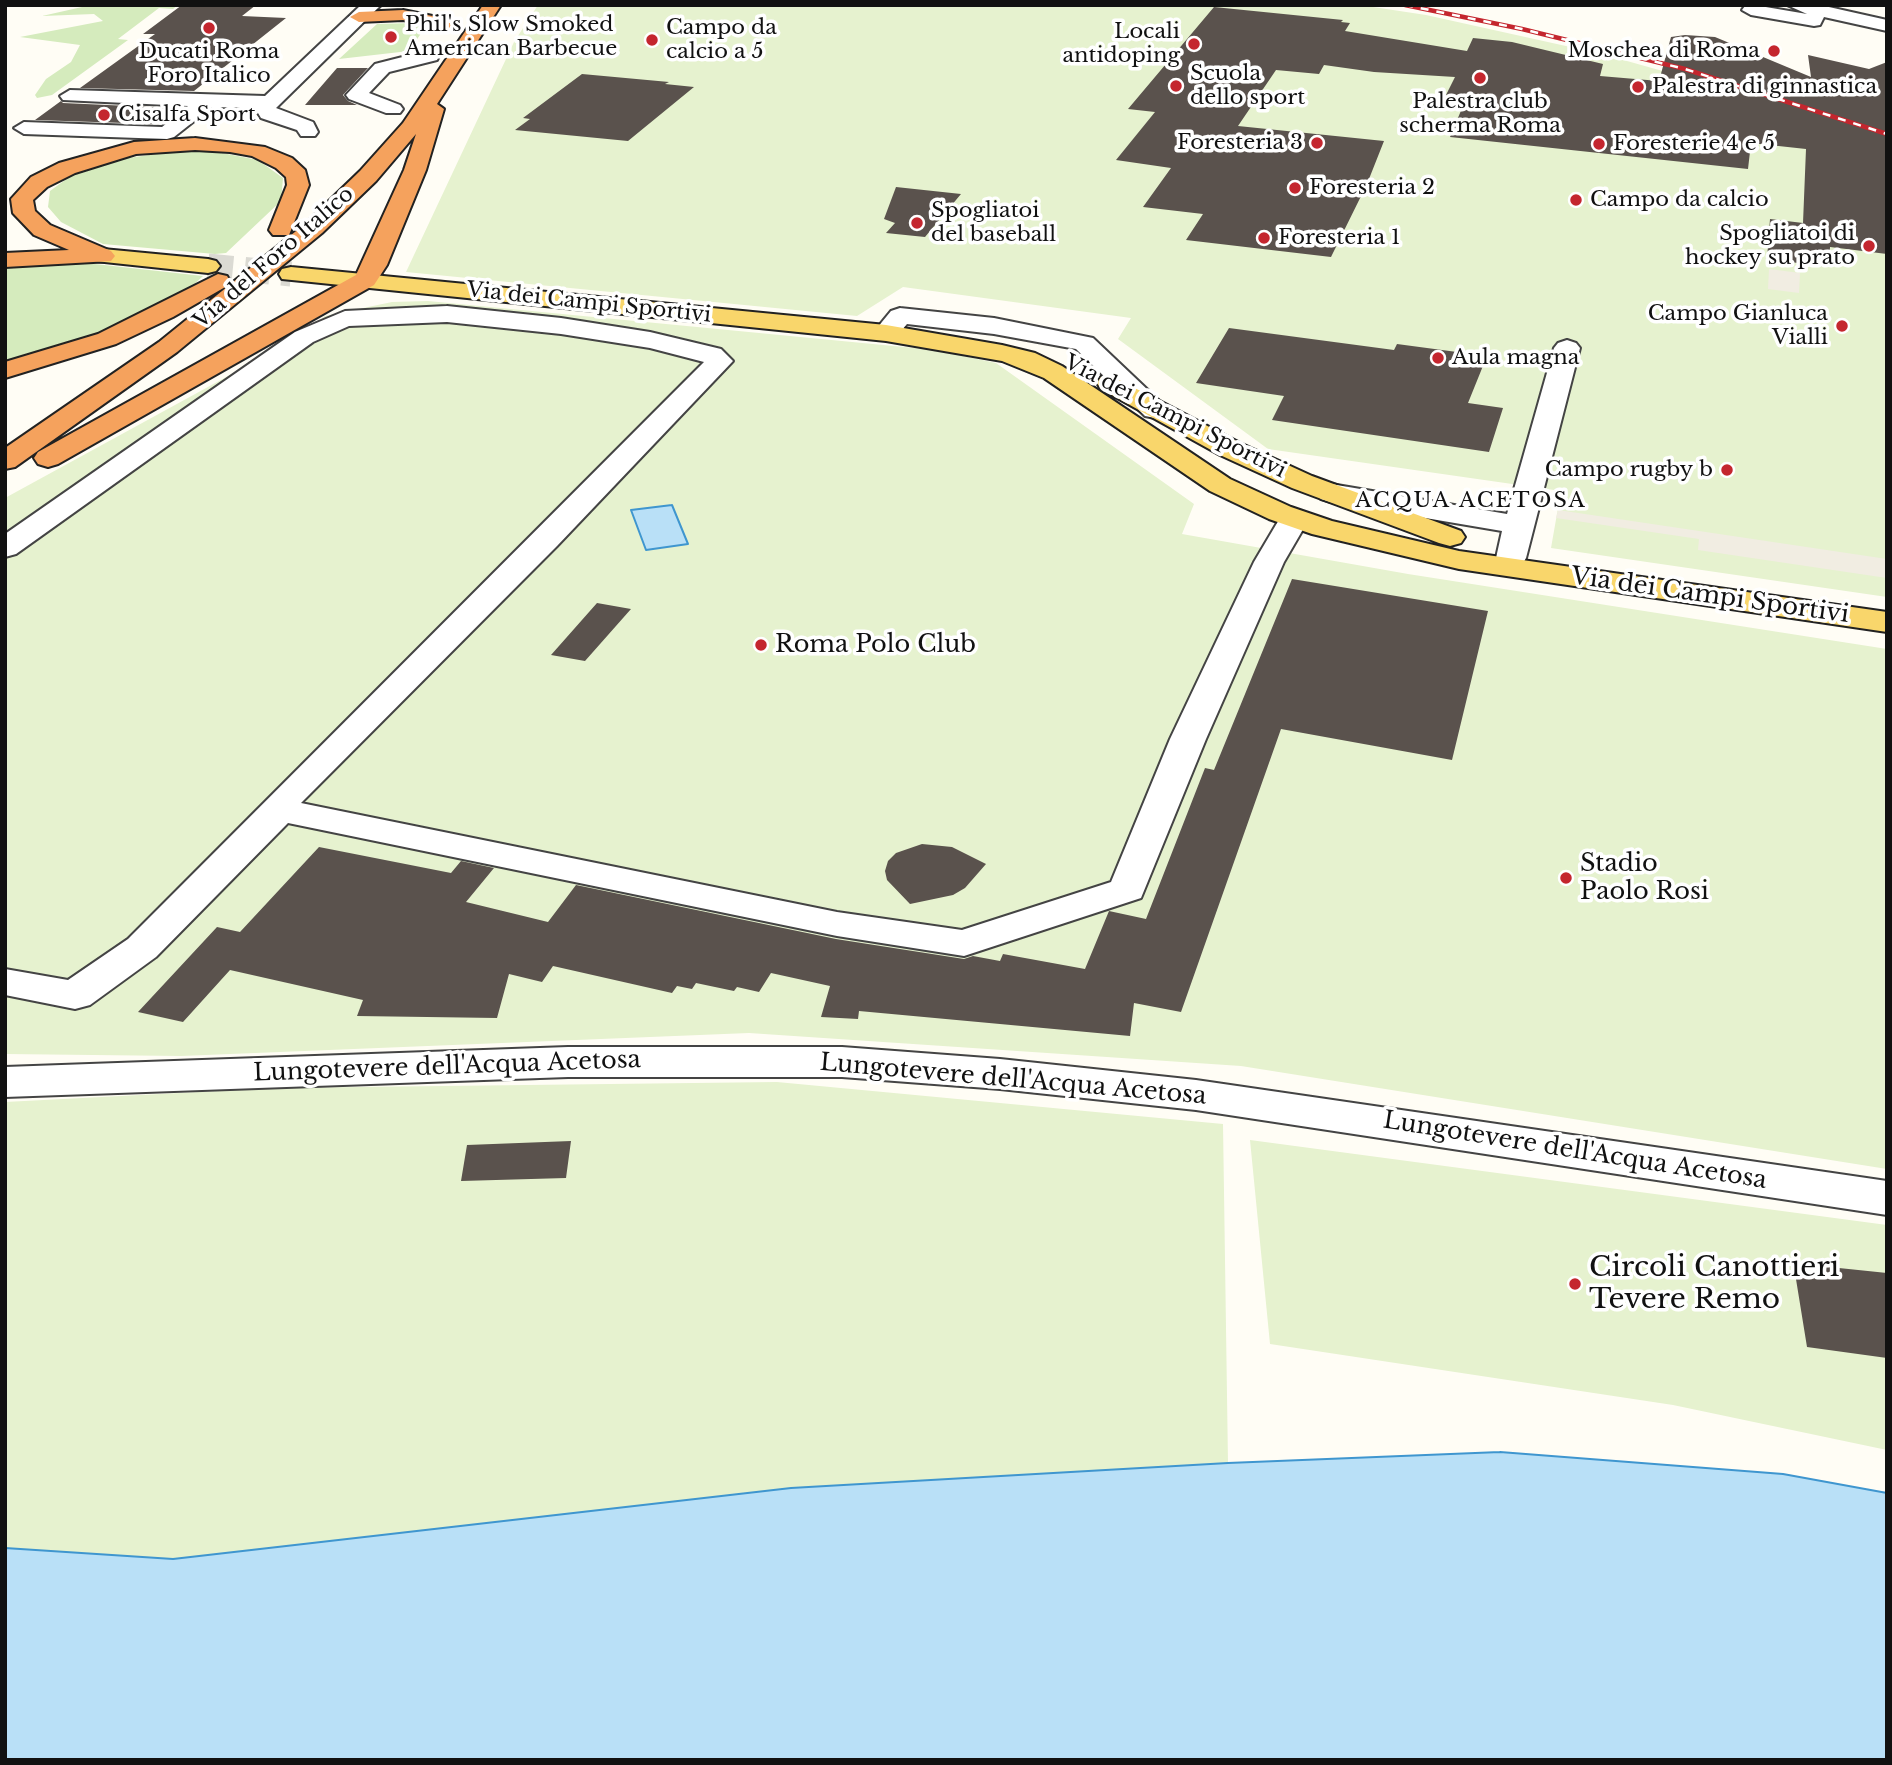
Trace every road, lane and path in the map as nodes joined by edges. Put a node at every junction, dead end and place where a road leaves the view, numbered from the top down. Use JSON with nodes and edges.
{"nodes":[{"id":1,"x":465,"y":5,"type":"edge"},
{"id":2,"x":492,"y":5,"type":"edge"},
{"id":3,"x":1796,"y":5,"type":"edge"},
{"id":4,"x":1845,"y":5,"type":"edge"},
{"id":5,"x":1751,"y":10,"type":"dead end"},
{"id":6,"x":366,"y":11,"type":"edge"},
{"id":7,"x":1815,"y":11,"type":"edge"},
{"id":8,"x":1886,"y":18,"type":"edge"},
{"id":9,"x":451,"y":25,"type":"junction"},
{"id":10,"x":1887,"y":26,"type":"edge"},
{"id":11,"x":1887,"y":33,"type":"edge"},
{"id":12,"x":430,"y":56,"type":"junction"},
{"id":13,"x":440,"y":86,"type":"junction"},
{"id":14,"x":70,"y":96,"type":"dead end"},
{"id":15,"x":206,"y":100,"type":"junction"},
{"id":16,"x":269,"y":102,"type":"junction"},
{"id":17,"x":393,"y":109,"type":"junction"},
{"id":18,"x":24,"y":128,"type":"dead end"},
{"id":19,"x":377,"y":130,"type":"dead end"},
{"id":20,"x":308,"y":132,"type":"dead end"},
{"id":21,"x":319,"y":192,"type":"dead end"},
{"id":22,"x":281,"y":230,"type":"junction"},
{"id":23,"x":103,"y":256,"type":"junction"},
{"id":24,"x":5,"y":261,"type":"edge"},
{"id":25,"x":213,"y":273,"type":"junction"},
{"id":26,"x":291,"y":274,"type":"tunnel mouth"},
{"id":27,"x":365,"y":280,"type":"junction"},
{"id":28,"x":886,"y":333,"type":"junction"},
{"id":29,"x":1027,"y":340,"type":"junction"},
{"id":30,"x":1567,"y":348,"type":"dead end"},
{"id":31,"x":979,"y":349,"type":"junction"},
{"id":32,"x":5,"y":370,"type":"edge"},
{"id":33,"x":1155,"y":410,"type":"junction"},
{"id":34,"x":5,"y":431,"type":"edge"},
{"id":35,"x":5,"y":461,"type":"edge"},
{"id":36,"x":5,"y":480,"type":"edge"},
{"id":37,"x":1327,"y":492,"type":"junction"},
{"id":38,"x":1261,"y":504,"type":"junction"},
{"id":39,"x":1294,"y":519,"type":"junction"},
{"id":40,"x":1519,"y":525,"type":"junction"},
{"id":41,"x":5,"y":548,"type":"edge"},
{"id":42,"x":1522,"y":564,"type":"junction"},
{"id":43,"x":1887,"y":622,"type":"edge"},
{"id":44,"x":280,"y":810,"type":"junction"},
{"id":45,"x":5,"y":982,"type":"edge"},
{"id":46,"x":5,"y":1082,"type":"edge"},
{"id":47,"x":1887,"y":1198,"type":"edge"}],
"edges":[{"from":1,"to":9,"type":"highway"},
{"from":2,"to":13,"type":"highway","name":"Via del Foro Italico"},
{"from":3,"to":7,"type":"street"},
{"from":4,"to":8,"type":"street"},
{"from":5,"to":7,"type":"street"},
{"from":6,"to":9,"type":"highway"},
{"from":6,"to":16,"type":"street"},
{"from":7,"to":8,"type":"street"},
{"from":7,"to":10,"type":"street"},
{"from":7,"to":11,"type":"street"},
{"from":9,"to":12,"type":"highway"},
{"from":12,"to":17,"type":"highway"},
{"from":12,"to":17,"type":"street"},
{"from":13,"to":27,"type":"highway"},
{"from":13,"to":35,"type":"highway","name":"Via del Foro Italico"},
{"from":14,"to":15,"type":"street"},
{"from":15,"to":16,"type":"street"},
{"from":15,"to":18,"type":"street"},
{"from":16,"to":20,"type":"street"},
{"from":17,"to":19,"type":"highway"},
{"from":21,"to":22,"type":"highway","name":"Via del Foro Italico"},
{"from":22,"to":23,"type":"highway"},
{"from":22,"to":25,"type":"highway","name":"Via del Foro Italico"},
{"from":23,"to":24,"type":"highway"},
{"from":23,"to":25,"type":"main road"},
{"from":25,"to":32,"type":"highway"},
{"from":25,"to":34,"type":"highway","name":"Via del Foro Italico"},
{"from":26,"to":27,"type":"main road","name":"Via dei Campi Sportivi"},
{"from":27,"to":28,"type":"main road","name":"Via dei Campi Sportivi"},
{"from":27,"to":36,"type":"highway"},
{"from":28,"to":29,"type":"main road","name":"Via dei Campi Sportivi"},
{"from":28,"to":31,"type":"main road","name":"Via dei Campi Sportivi"},
{"from":29,"to":31,"type":"street"},
{"from":29,"to":33,"type":"main road","name":"Via dei Campi Sportivi"},
{"from":29,"to":33,"type":"street"},
{"from":30,"to":40,"type":"street"},
{"from":31,"to":38,"type":"main road","name":"Via dei Campi Sportivi"},
{"from":33,"to":37,"type":"main road","name":"Via dei Campi Sportivi"},
{"from":37,"to":38,"type":"main road"},
{"from":37,"to":40,"type":"street"},
{"from":37,"to":42,"type":"main road","name":"Via dei Campi Sportivi"},
{"from":38,"to":39,"type":"main road","name":"Via dei Campi Sportivi"},
{"from":39,"to":42,"type":"main road","name":"Via dei Campi Sportivi"},
{"from":39,"to":44,"type":"street"},
{"from":40,"to":42,"type":"street"},
{"from":41,"to":44,"type":"street"},
{"from":42,"to":43,"type":"main road","name":"Via dei Campi Sportivi"},
{"from":44,"to":45,"type":"street"},
{"from":46,"to":47,"type":"street","name":"Lungotevere dell'Acqua Acetosa"}]}
